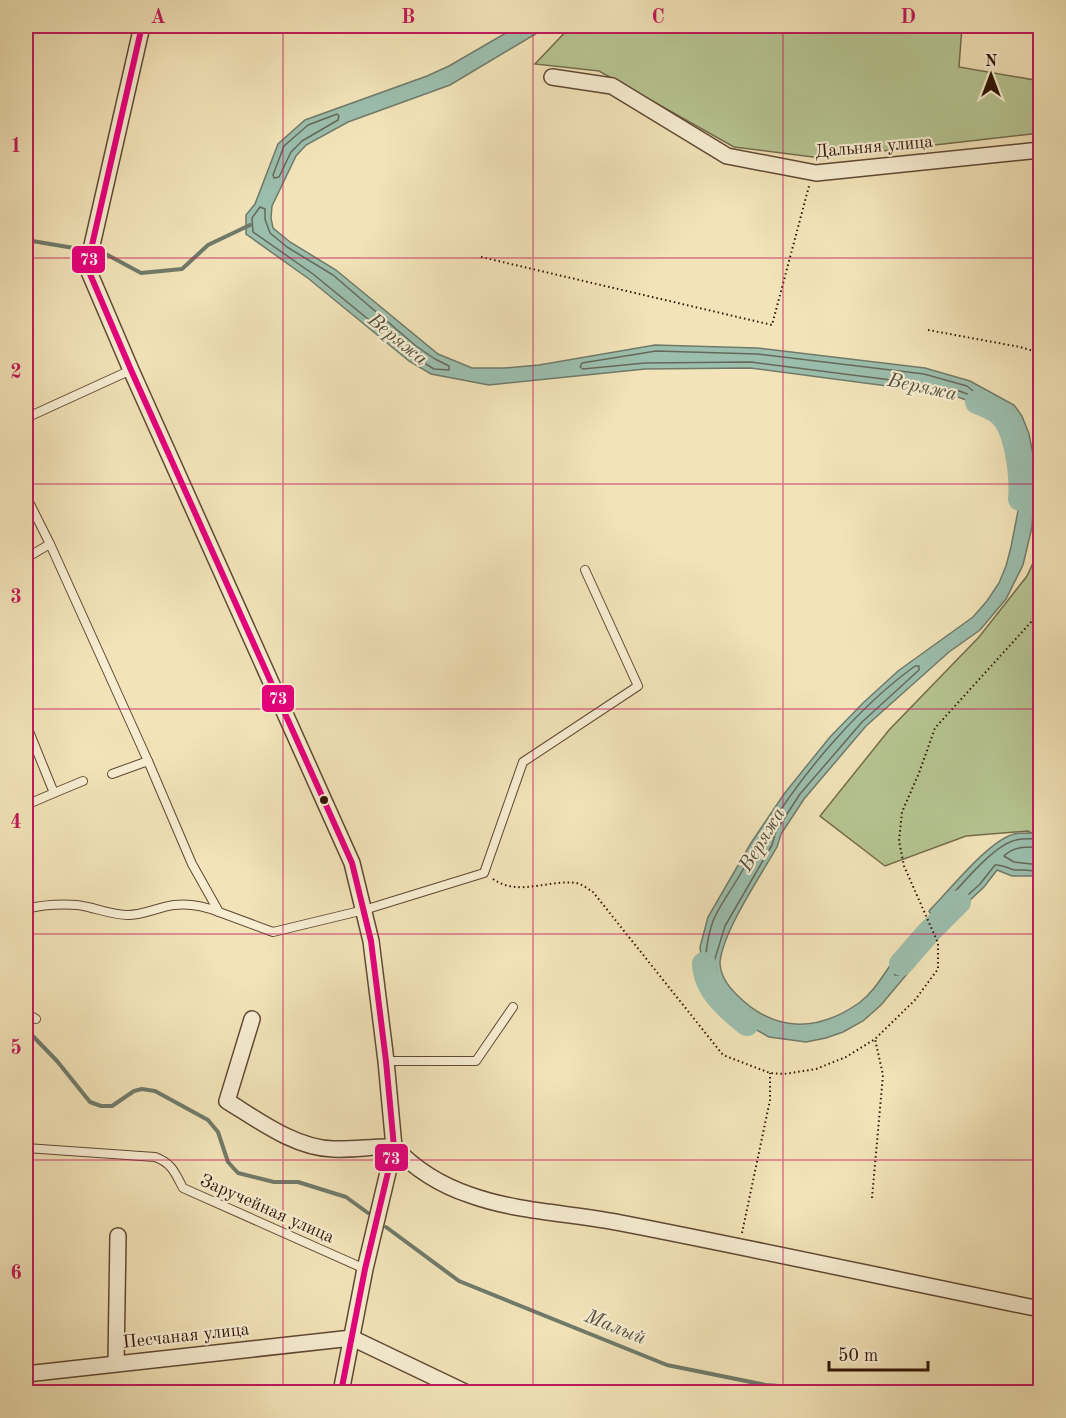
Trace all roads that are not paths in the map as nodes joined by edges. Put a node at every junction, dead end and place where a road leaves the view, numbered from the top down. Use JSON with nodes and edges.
{"nodes":[{"id":1,"x":142,"y":26,"type":"edge"},
{"id":2,"x":552,"y":76,"type":"dead end"},
{"id":3,"x":1041,"y":150,"type":"edge"},
{"id":4,"x":131,"y":370,"type":"junction"},
{"id":5,"x":26,"y":418,"type":"edge"},
{"id":6,"x":26,"y":496,"type":"edge"},
{"id":7,"x":50,"y":544,"type":"junction"},
{"id":8,"x":26,"y":558,"type":"edge"},
{"id":9,"x":585,"y":570,"type":"dead end"},
{"id":10,"x":26,"y":724,"type":"edge"},
{"id":11,"x":148,"y":761,"type":"junction"},
{"id":12,"x":112,"y":774,"type":"dead end"},
{"id":13,"x":83,"y":781,"type":"dead end"},
{"id":14,"x":54,"y":793,"type":"junction"},
{"id":15,"x":26,"y":806,"type":"edge"},
{"id":16,"x":26,"y":909,"type":"edge"},
{"id":17,"x":364,"y":910,"type":"junction"},
{"id":18,"x":219,"y":912,"type":"junction"},
{"id":19,"x":513,"y":1007,"type":"dead end"},
{"id":20,"x":26,"y":1013,"type":"edge"},
{"id":21,"x":36,"y":1019,"type":"dead end"},
{"id":22,"x":252,"y":1019,"type":"dead end"},
{"id":23,"x":386,"y":1061,"type":"junction"},
{"id":24,"x":394,"y":1147,"type":"junction"},
{"id":25,"x":26,"y":1148,"type":"edge"},
{"id":26,"x":118,"y":1236,"type":"dead end"},
{"id":27,"x":365,"y":1269,"type":"junction"},
{"id":28,"x":1041,"y":1309,"type":"edge"},
{"id":29,"x":352,"y":1338,"type":"junction"},
{"id":30,"x":116,"y":1363,"type":"junction"},
{"id":31,"x":26,"y":1374,"type":"edge"},
{"id":32,"x":341,"y":1392,"type":"edge"},
{"id":33,"x":465,"y":1392,"type":"edge"}],
"edges":[{"from":1,"to":4,"type":"street"},
{"from":2,"to":3,"type":"street","name":"Дальняя улица"},
{"from":4,"to":5,"type":"lane"},
{"from":4,"to":17,"type":"street"},
{"from":6,"to":7,"type":"lane"},
{"from":7,"to":8,"type":"lane"},
{"from":7,"to":11,"type":"lane"},
{"from":9,"to":17,"type":"lane"},
{"from":10,"to":14,"type":"lane"},
{"from":11,"to":12,"type":"lane"},
{"from":11,"to":18,"type":"lane"},
{"from":13,"to":14,"type":"lane"},
{"from":14,"to":15,"type":"lane"},
{"from":16,"to":18,"type":"lane"},
{"from":17,"to":18,"type":"lane"},
{"from":17,"to":23,"type":"street"},
{"from":19,"to":23,"type":"lane"},
{"from":20,"to":21,"type":"lane"},
{"from":22,"to":24,"type":"street"},
{"from":23,"to":24,"type":"street"},
{"from":24,"to":27,"type":"street"},
{"from":24,"to":28,"type":"street"},
{"from":25,"to":27,"type":"lane","name":"Заручейная улица"},
{"from":26,"to":30,"type":"street"},
{"from":27,"to":29,"type":"street"},
{"from":29,"to":30,"type":"street","name":"Песчаная улица"},
{"from":29,"to":32,"type":"street"},
{"from":29,"to":33,"type":"street"},
{"from":30,"to":31,"type":"street","name":"Песчаная улица"}]}
